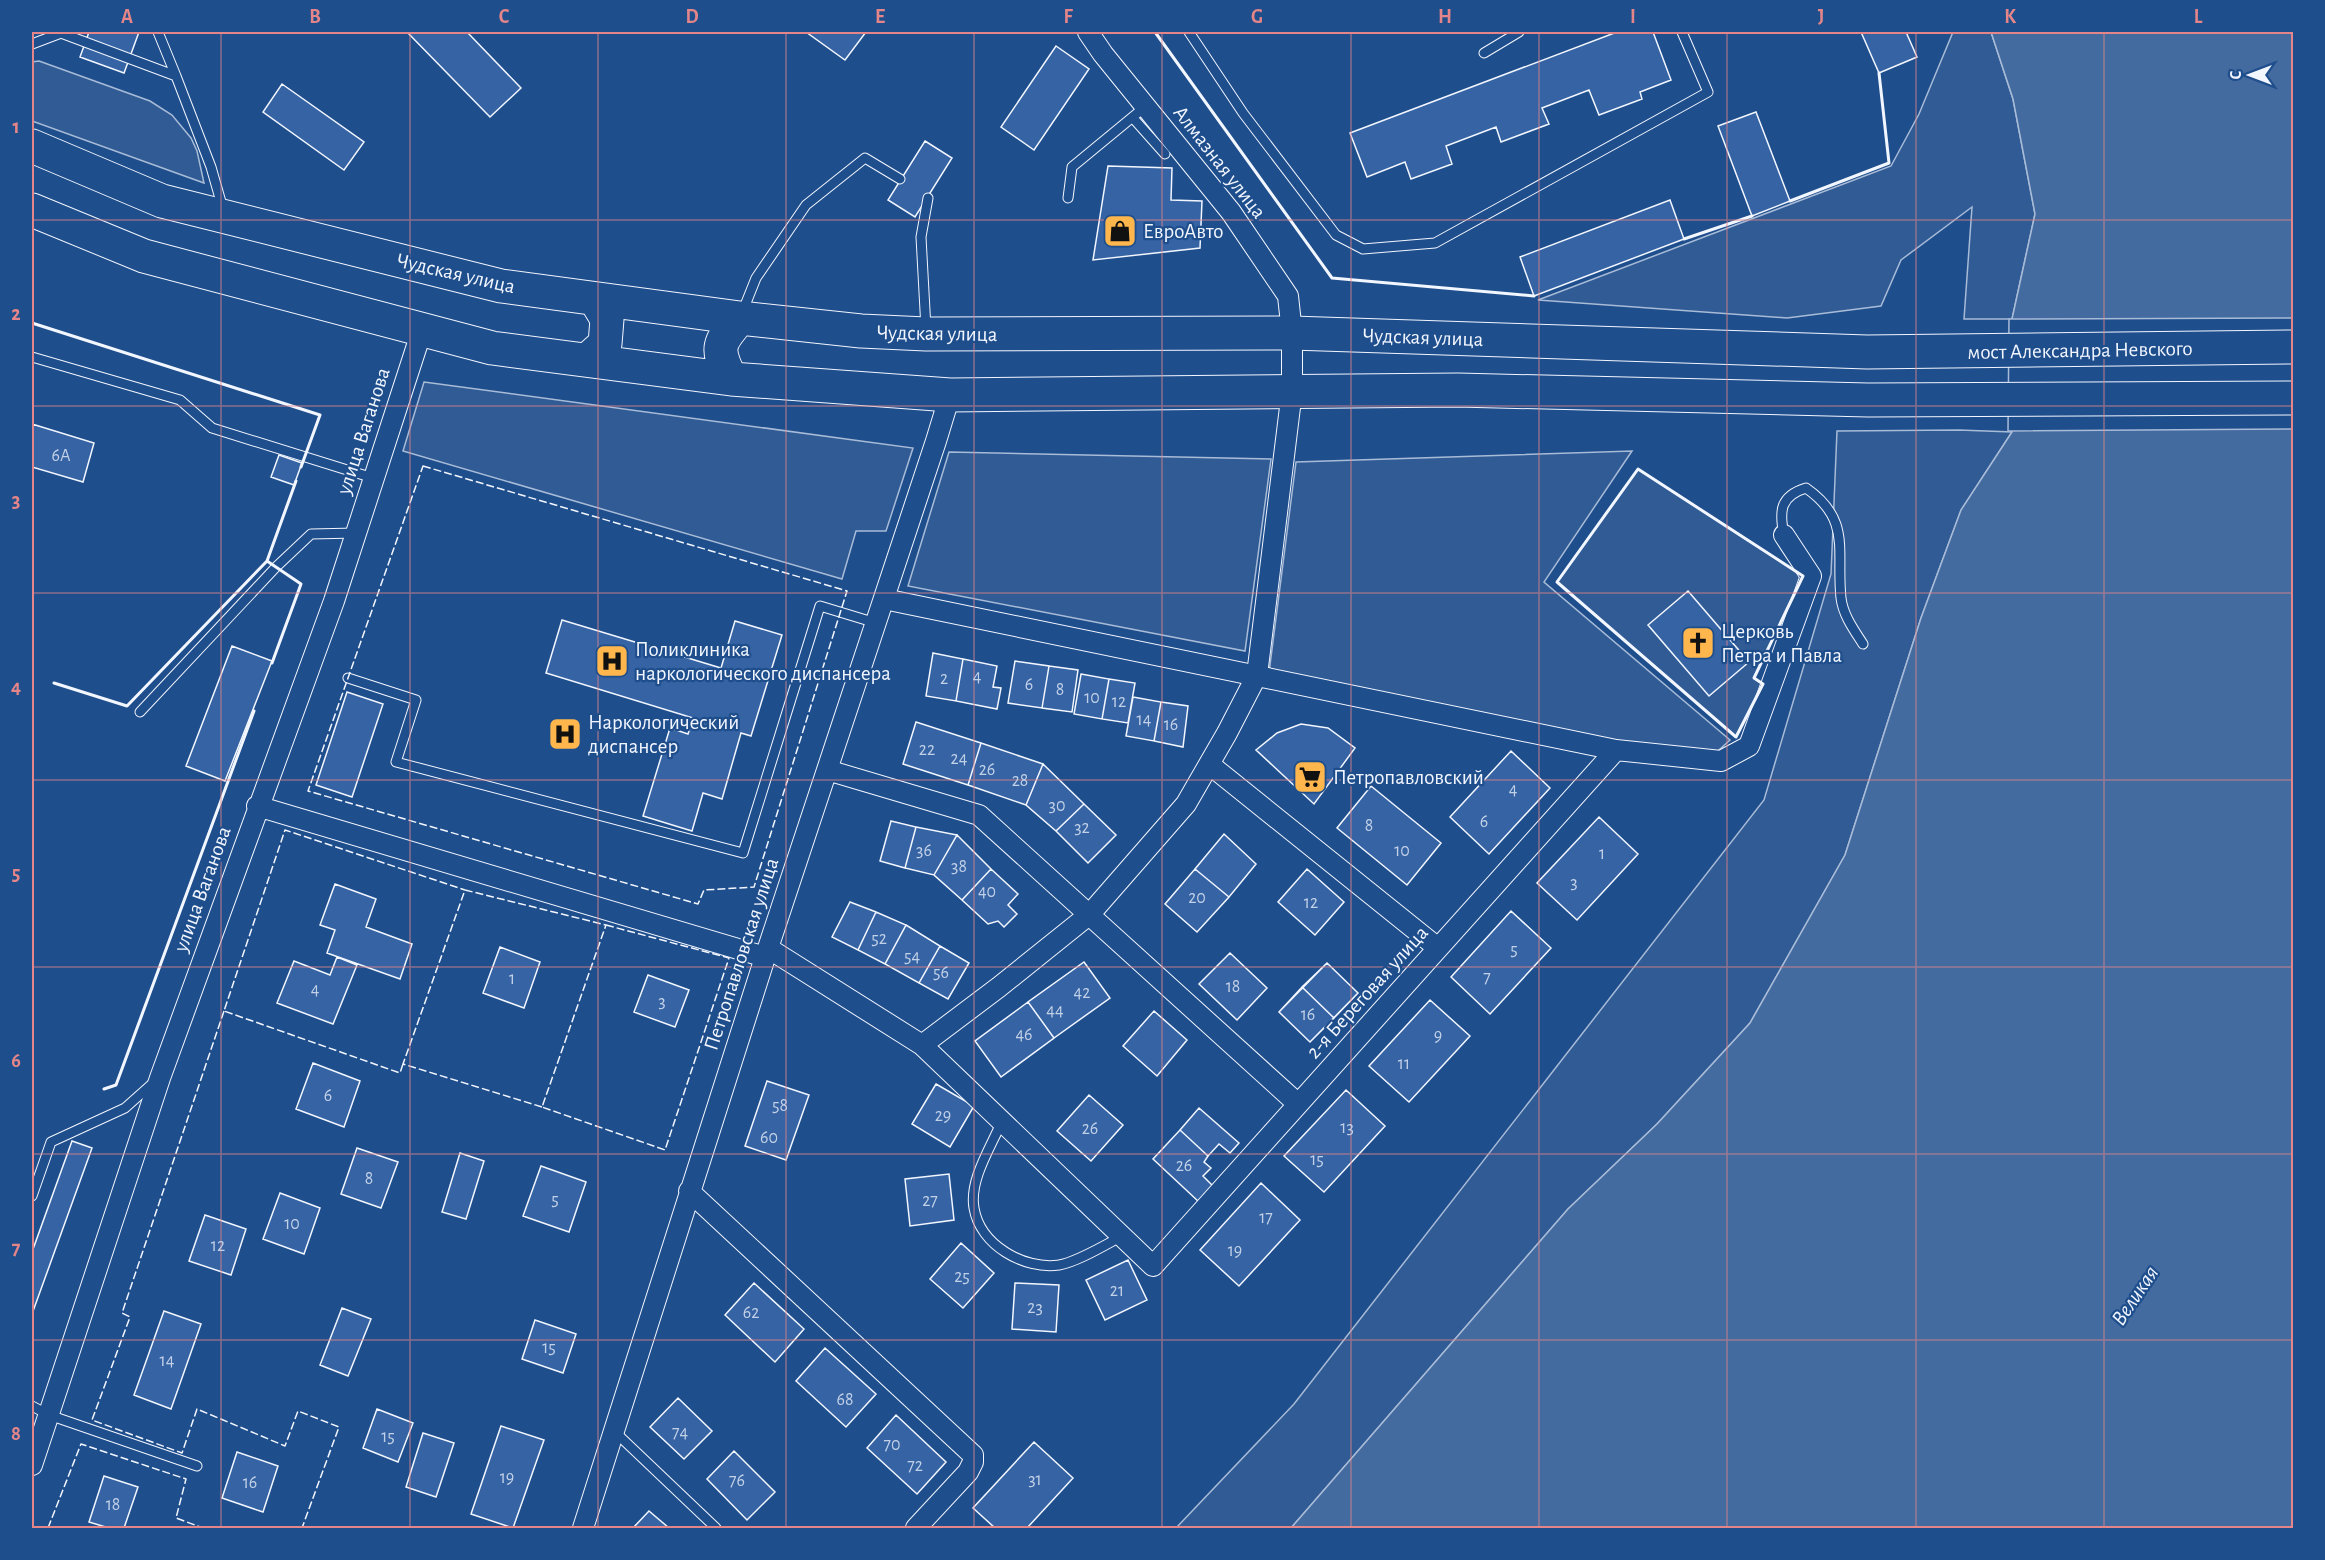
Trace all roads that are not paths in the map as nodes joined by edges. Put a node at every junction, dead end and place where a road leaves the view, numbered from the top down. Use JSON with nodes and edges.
{"nodes":[{"id":1,"x":62,"y":32,"type":"edge"},
{"id":2,"x":158,"y":32,"type":"edge"},
{"id":3,"x":1088,"y":32,"type":"edge"},
{"id":4,"x":1189,"y":32,"type":"edge"},
{"id":5,"x":1519,"y":32,"type":"edge"},
{"id":6,"x":1682,"y":32,"type":"edge"},
{"id":7,"x":32,"y":44,"type":"edge"},
{"id":8,"x":1484,"y":53,"type":"dead end"},
{"id":9,"x":176,"y":76,"type":"junction"},
{"id":10,"x":1139,"y":112,"type":"junction"},
{"id":11,"x":32,"y":146,"type":"edge"},
{"id":12,"x":1165,"y":154,"type":"dead end"},
{"id":13,"x":900,"y":179,"type":"dead end"},
{"id":14,"x":928,"y":198,"type":"dead end"},
{"id":15,"x":1068,"y":198,"type":"dead end"},
{"id":16,"x":32,"y":210,"type":"edge"},
{"id":17,"x":226,"y":217,"type":"junction"},
{"id":18,"x":595,"y":299,"type":"junction"},
{"id":19,"x":740,"y":318,"type":"junction"},
{"id":20,"x":422,"y":330,"type":"junction"},
{"id":21,"x":1292,"y":333,"type":"junction"},
{"id":22,"x":926,"y":334,"type":"junction"},
{"id":23,"x":2294,"y":347,"type":"edge"},
{"id":24,"x":1867,"y":352,"type":"joint"},
{"id":25,"x":32,"y":357,"type":"edge"},
{"id":26,"x":586,"y":360,"type":"junction"},
{"id":27,"x":731,"y":379,"type":"junction"},
{"id":28,"x":1292,"y":391,"type":"junction"},
{"id":29,"x":950,"y":395,"type":"junction"},
{"id":30,"x":2294,"y":398,"type":"edge"},
{"id":31,"x":373,"y":478,"type":"junction"},
{"id":32,"x":356,"y":533,"type":"junction"},
{"id":33,"x":1784,"y":535,"type":"joint"},
{"id":34,"x":884,"y":599,"type":"junction"},
{"id":35,"x":876,"y":623,"type":"junction"},
{"id":36,"x":1863,"y":644,"type":"dead end"},
{"id":37,"x":1257,"y":675,"type":"junction"},
{"id":38,"x":348,"y":678,"type":"dead end"},
{"id":39,"x":140,"y":712,"type":"dead end"},
{"id":40,"x":1616,"y":750,"type":"junction"},
{"id":41,"x":1209,"y":764,"type":"junction"},
{"id":42,"x":827,"y":770,"type":"junction"},
{"id":43,"x":257,"y":806,"type":"junction"},
{"id":44,"x":1089,"y":914,"type":"junction"},
{"id":45,"x":1438,"y":948,"type":"junction"},
{"id":46,"x":766,"y":953,"type":"junction"},
{"id":47,"x":922,"y":1045,"type":"junction"},
{"id":48,"x":160,"y":1078,"type":"junction"},
{"id":49,"x":1299,"y":1104,"type":"junction"},
{"id":50,"x":1002,"y":1121,"type":"junction"},
{"id":51,"x":689,"y":1191,"type":"junction"},
{"id":52,"x":32,"y":1196,"type":"edge"},
{"id":53,"x":1122,"y":1236,"type":"junction"},
{"id":54,"x":40,"y":1410,"type":"edge"},
{"id":55,"x":614,"y":1431,"type":"junction"},
{"id":56,"x":32,"y":1465,"type":"edge"},
{"id":57,"x":197,"y":1466,"type":"dead end"},
{"id":58,"x":583,"y":1528,"type":"edge"},
{"id":59,"x":716,"y":1528,"type":"edge"},
{"id":60,"x":916,"y":1528,"type":"edge"}],
"edges":[{"from":1,"to":7,"type":"lane"},
{"from":1,"to":9,"type":"lane"},
{"from":2,"to":9,"type":"lane"},
{"from":3,"to":10,"type":"street","name":"Алмазная улица"},
{"from":4,"to":6,"type":"lane"},
{"from":5,"to":8,"type":"lane"},
{"from":9,"to":17,"type":"lane"},
{"from":10,"to":12,"type":"lane"},
{"from":10,"to":15,"type":"lane"},
{"from":10,"to":21,"type":"street","name":"Алмазная улица"},
{"from":11,"to":17,"type":"highway","name":"Чудская улица"},
{"from":13,"to":19,"type":"lane"},
{"from":14,"to":22,"type":"lane"},
{"from":16,"to":20,"type":"highway"},
{"from":17,"to":18,"type":"highway","name":"Чудская улица"},
{"from":18,"to":19,"type":"highway","name":"Чудская улица"},
{"from":18,"to":26,"type":"highway"},
{"from":19,"to":22,"type":"highway","name":"Чудская улица"},
{"from":19,"to":27,"type":"highway"},
{"from":20,"to":26,"type":"highway"},
{"from":20,"to":31,"type":"street","name":"улица Ваганова"},
{"from":21,"to":22,"type":"highway","name":"Чудская улица"},
{"from":21,"to":24,"type":"highway","name":"Чудская улица"},
{"from":21,"to":28,"type":"street","name":"Алмазная улица"},
{"from":23,"to":24,"type":"highway","name":"мост Александра Невского"},
{"from":25,"to":31,"type":"lane"},
{"from":26,"to":27,"type":"highway"},
{"from":27,"to":29,"type":"highway"},
{"from":28,"to":29,"type":"highway"},
{"from":28,"to":30,"type":"highway"},
{"from":28,"to":37,"type":"street","name":"Алмазная улица"},
{"from":29,"to":34,"type":"street","name":"Петропавловская улица"},
{"from":31,"to":32,"type":"street","name":"улица Ваганова"},
{"from":32,"to":39,"type":"lane"},
{"from":32,"to":43,"type":"street","name":"улица Ваганова"},
{"from":33,"to":36,"type":"lane"},
{"from":33,"to":40,"type":"street"},
{"from":34,"to":35,"type":"street","name":"Петропавловская улица"},
{"from":34,"to":37,"type":"street"},
{"from":35,"to":38,"type":"lane"},
{"from":35,"to":42,"type":"street","name":"Петропавловская улица"},
{"from":37,"to":40,"type":"street"},
{"from":37,"to":41,"type":"street"},
{"from":40,"to":45,"type":"street","name":"2-я Береговая улица"},
{"from":41,"to":44,"type":"street"},
{"from":41,"to":45,"type":"street"},
{"from":42,"to":44,"type":"street"},
{"from":42,"to":46,"type":"street","name":"Петропавловская улица"},
{"from":43,"to":46,"type":"street"},
{"from":43,"to":48,"type":"street","name":"улица Ваганова"},
{"from":44,"to":47,"type":"street"},
{"from":44,"to":49,"type":"street"},
{"from":45,"to":49,"type":"street","name":"2-я Береговая улица"},
{"from":46,"to":47,"type":"street"},
{"from":46,"to":51,"type":"street","name":"Петропавловская улица"},
{"from":47,"to":50,"type":"street"},
{"from":48,"to":52,"type":"lane"},
{"from":48,"to":54,"type":"street","name":"улица Ваганова"},
{"from":49,"to":53,"type":"street","name":"2-я Береговая улица"},
{"from":50,"to":53,"type":"street"},
{"from":50,"to":53,"type":"lane"},
{"from":51,"to":55,"type":"street","name":"Петропавловская улица"},
{"from":51,"to":60,"type":"street"},
{"from":54,"to":56,"type":"street","name":"улица Ваганова"},
{"from":54,"to":57,"type":"lane"},
{"from":55,"to":58,"type":"street","name":"Петропавловская улица"},
{"from":55,"to":59,"type":"lane"}]}
